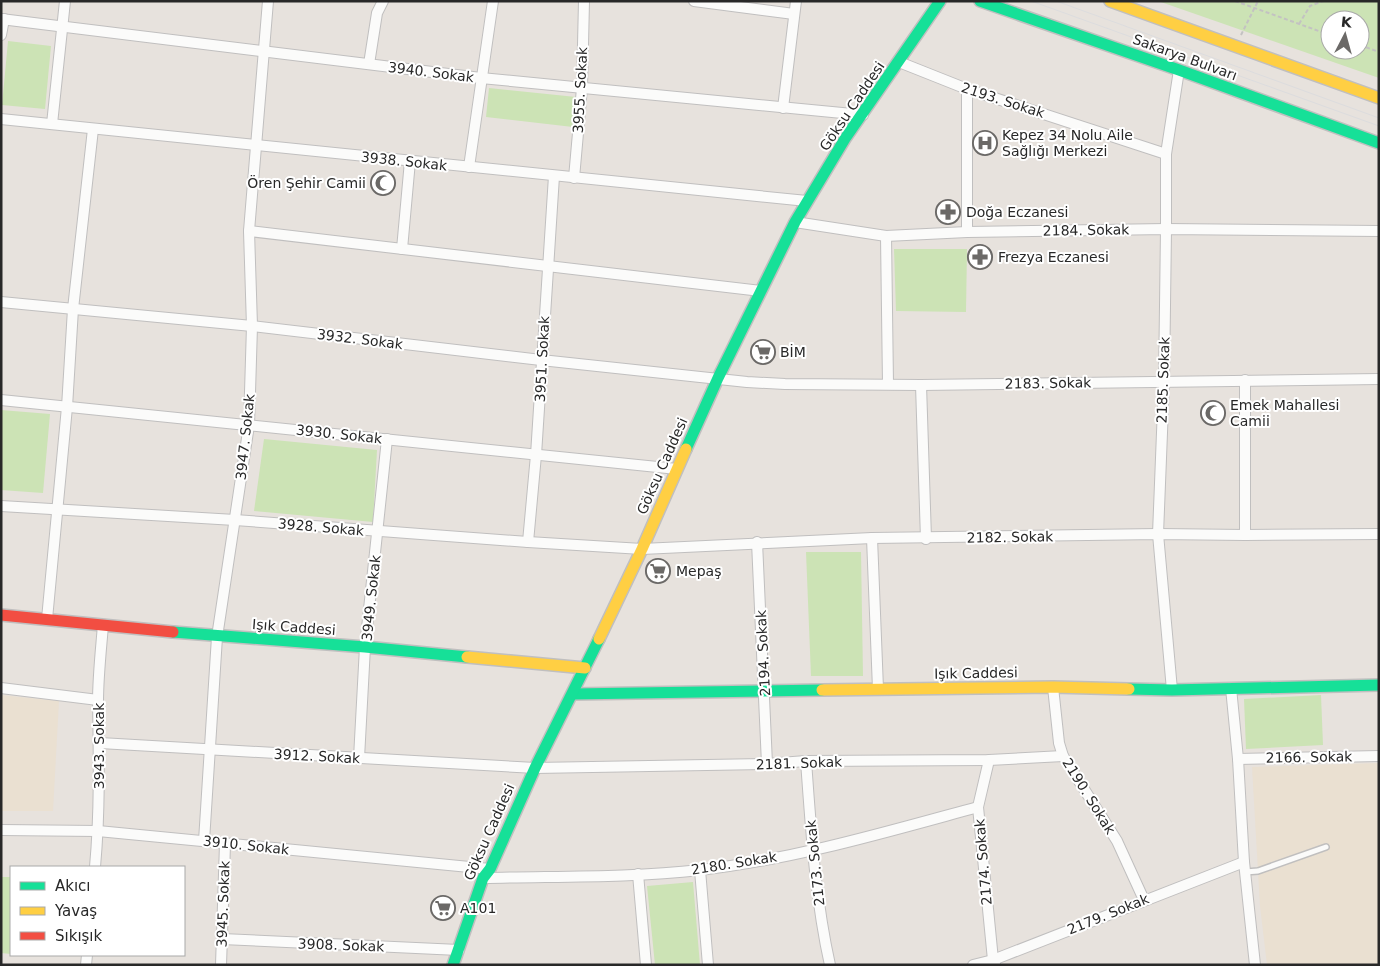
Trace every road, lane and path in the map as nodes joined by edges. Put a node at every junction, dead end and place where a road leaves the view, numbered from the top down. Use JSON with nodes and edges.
{"nodes":[{"id":1,"x":65,"y":1,"type":"edge"},
{"id":2,"x":268,"y":1,"type":"edge"},
{"id":3,"x":383,"y":1,"type":"edge"},
{"id":4,"x":493,"y":1,"type":"edge"},
{"id":5,"x":584,"y":1,"type":"edge"},
{"id":6,"x":694,"y":1,"type":"edge"},
{"id":7,"x":796,"y":1,"type":"edge"},
{"id":8,"x":940,"y":1,"type":"edge"},
{"id":9,"x":980,"y":1,"type":"edge"},
{"id":10,"x":1110,"y":1,"type":"edge"},
{"id":11,"x":1235,"y":1,"type":"edge"},
{"id":12,"x":1258,"y":1,"type":"edge"},
{"id":13,"x":1323,"y":1,"type":"edge"},
{"id":14,"x":1254,"y":8,"type":"junction"},
{"id":15,"x":794,"y":14,"type":"junction"},
{"id":16,"x":2,"y":19,"type":"edge"},
{"id":17,"x":1299,"y":24,"type":"junction"},
{"id":18,"x":62,"y":26,"type":"junction"},
{"id":19,"x":1320,"y":31,"type":"edge"},
{"id":20,"x":1,"y":35,"type":"edge"},
{"id":21,"x":1242,"y":35,"type":"dead end"},
{"id":22,"x":264,"y":51,"type":"junction"},
{"id":23,"x":899,"y":62,"type":"junction"},
{"id":24,"x":369,"y":64,"type":"junction"},
{"id":25,"x":1179,"y":70,"type":"junction"},
{"id":26,"x":481,"y":78,"type":"junction"},
{"id":27,"x":582,"y":88,"type":"junction"},
{"id":28,"x":967,"y":89,"type":"junction"},
{"id":29,"x":1379,"y":98,"type":"edge"},
{"id":30,"x":783,"y":108,"type":"junction"},
{"id":31,"x":863,"y":115,"type":"junction"},
{"id":32,"x":1,"y":119,"type":"edge"},
{"id":33,"x":52,"y":124,"type":"junction"},
{"id":34,"x":92,"y":129,"type":"junction"},
{"id":35,"x":1379,"y":144,"type":"edge"},
{"id":36,"x":257,"y":145,"type":"junction"},
{"id":37,"x":1166,"y":154,"type":"junction"},
{"id":38,"x":410,"y":161,"type":"junction"},
{"id":39,"x":469,"y":168,"type":"junction"},
{"id":40,"x":554,"y":176,"type":"junction"},
{"id":41,"x":574,"y":178,"type":"junction"},
{"id":42,"x":807,"y":201,"type":"junction"},
{"id":43,"x":795,"y":222,"type":"junction"},
{"id":44,"x":1166,"y":229,"type":"junction"},
{"id":45,"x":249,"y":231,"type":"junction"},
{"id":46,"x":1379,"y":231,"type":"edge"},
{"id":47,"x":967,"y":232,"type":"junction"},
{"id":48,"x":886,"y":236,"type":"junction"},
{"id":49,"x":402,"y":249,"type":"junction"},
{"id":50,"x":547,"y":266,"type":"junction"},
{"id":51,"x":761,"y":291,"type":"junction"},
{"id":52,"x":1,"y":302,"type":"edge"},
{"id":53,"x":74,"y":309,"type":"junction"},
{"id":54,"x":252,"y":326,"type":"junction"},
{"id":55,"x":541,"y":360,"type":"junction"},
{"id":56,"x":718,"y":378,"type":"junction"},
{"id":57,"x":1379,"y":379,"type":"edge"},
{"id":58,"x":1245,"y":380,"type":"junction"},
{"id":59,"x":1164,"y":382,"type":"junction"},
{"id":60,"x":888,"y":384,"type":"junction"},
{"id":61,"x":921,"y":385,"type":"junction"},
{"id":62,"x":1,"y":400,"type":"edge"},
{"id":63,"x":67,"y":407,"type":"junction"},
{"id":64,"x":249,"y":425,"type":"junction"},
{"id":65,"x":387,"y":439,"type":"junction"},
{"id":66,"x":536,"y":455,"type":"junction"},
{"id":67,"x":677,"y":469,"type":"junction"},
{"id":68,"x":1,"y":506,"type":"edge"},
{"id":69,"x":56,"y":509,"type":"junction"},
{"id":70,"x":234,"y":520,"type":"junction"},
{"id":71,"x":378,"y":531,"type":"junction"},
{"id":72,"x":1158,"y":534,"type":"junction"},
{"id":73,"x":1379,"y":534,"type":"edge"},
{"id":74,"x":1245,"y":535,"type":"junction"},
{"id":75,"x":872,"y":538,"type":"junction"},
{"id":76,"x":926,"y":538,"type":"junction"},
{"id":77,"x":528,"y":542,"type":"junction"},
{"id":78,"x":757,"y":542,"type":"junction"},
{"id":79,"x":642,"y":549,"type":"junction"},
{"id":80,"x":1,"y":615,"type":"edge"},
{"id":81,"x":47,"y":620,"type":"junction"},
{"id":82,"x":103,"y":624,"type":"junction"},
{"id":83,"x":218,"y":637,"type":"junction"},
{"id":84,"x":365,"y":647,"type":"junction"},
{"id":85,"x":585,"y":668,"type":"junction"},
{"id":86,"x":1379,"y":686,"type":"edge"},
{"id":87,"x":1053,"y":687,"type":"junction"},
{"id":88,"x":1,"y":688,"type":"edge"},
{"id":89,"x":1231,"y":688,"type":"junction"},
{"id":90,"x":878,"y":689,"type":"junction"},
{"id":91,"x":1172,"y":690,"type":"junction"},
{"id":92,"x":765,"y":691,"type":"junction"},
{"id":93,"x":573,"y":694,"type":"junction"},
{"id":94,"x":98,"y":700,"type":"junction"},
{"id":95,"x":100,"y":743,"type":"junction"},
{"id":96,"x":211,"y":749,"type":"junction"},
{"id":97,"x":1063,"y":756,"type":"junction"},
{"id":98,"x":1379,"y":756,"type":"edge"},
{"id":99,"x":359,"y":758,"type":"junction"},
{"id":100,"x":1238,"y":759,"type":"junction"},
{"id":101,"x":989,"y":760,"type":"junction"},
{"id":102,"x":806,"y":761,"type":"junction"},
{"id":103,"x":767,"y":764,"type":"junction"},
{"id":104,"x":535,"y":768,"type":"junction"},
{"id":105,"x":978,"y":807,"type":"junction"},
{"id":106,"x":1,"y":830,"type":"edge"},
{"id":107,"x":98,"y":832,"type":"junction"},
{"id":108,"x":204,"y":841,"type":"junction"},
{"id":109,"x":225,"y":844,"type":"junction"},
{"id":110,"x":1326,"y":848,"type":"dead end"},
{"id":111,"x":812,"y":851,"type":"junction"},
{"id":112,"x":95,"y":866,"type":"edge"},
{"id":113,"x":1244,"y":867,"type":"junction"},
{"id":114,"x":700,"y":870,"type":"junction"},
{"id":115,"x":487,"y":873,"type":"junction"},
{"id":116,"x":638,"y":874,"type":"junction"},
{"id":117,"x":1144,"y":900,"type":"junction"},
{"id":118,"x":222,"y":939,"type":"junction"},
{"id":119,"x":459,"y":950,"type":"junction"},
{"id":120,"x":994,"y":962,"type":"edge"},
{"id":121,"x":221,"y":965,"type":"edge"},
{"id":122,"x":453,"y":965,"type":"edge"},
{"id":123,"x":646,"y":965,"type":"edge"},
{"id":124,"x":708,"y":965,"type":"edge"},
{"id":125,"x":830,"y":965,"type":"edge"},
{"id":126,"x":973,"y":965,"type":"edge"},
{"id":127,"x":1255,"y":965,"type":"edge"}],
"edges":[{"from":1,"to":18,"type":"street"},
{"from":2,"to":22,"type":"street","name":"3947. Sokak"},
{"from":3,"to":24,"type":"street"},
{"from":4,"to":26,"type":"street"},
{"from":5,"to":27,"type":"street","name":"3955. Sokak"},
{"from":6,"to":15,"type":"street"},
{"from":7,"to":15,"type":"street"},
{"from":8,"to":23,"type":"street","name":"Göksu Caddesi"},
{"from":9,"to":25,"type":"street","name":"Sakarya Bulvarı"},
{"from":10,"to":29,"type":"street","name":"Sakarya Bulvarı"},
{"from":11,"to":14,"type":"path"},
{"from":12,"to":14,"type":"path"},
{"from":13,"to":17,"type":"path"},
{"from":14,"to":17,"type":"path"},
{"from":14,"to":21,"type":"path"},
{"from":15,"to":30,"type":"street"},
{"from":16,"to":18,"type":"street","name":"3940. Sokak"},
{"from":16,"to":20,"type":"street"},
{"from":17,"to":19,"type":"path"},
{"from":18,"to":22,"type":"street","name":"3940. Sokak"},
{"from":18,"to":33,"type":"street"},
{"from":22,"to":24,"type":"street","name":"3940. Sokak"},
{"from":22,"to":36,"type":"street","name":"3947. Sokak"},
{"from":23,"to":28,"type":"street","name":"2193. Sokak"},
{"from":23,"to":31,"type":"street","name":"Göksu Caddesi"},
{"from":24,"to":26,"type":"street","name":"3940. Sokak"},
{"from":25,"to":35,"type":"street","name":"Sakarya Bulvarı"},
{"from":25,"to":37,"type":"street","name":"2185. Sokak"},
{"from":26,"to":27,"type":"street","name":"3940. Sokak"},
{"from":26,"to":39,"type":"street"},
{"from":27,"to":30,"type":"street","name":"3940. Sokak"},
{"from":27,"to":41,"type":"street","name":"3955. Sokak"},
{"from":28,"to":37,"type":"street","name":"2193. Sokak"},
{"from":28,"to":47,"type":"street"},
{"from":30,"to":31,"type":"street","name":"3940. Sokak"},
{"from":31,"to":42,"type":"street","name":"Göksu Caddesi"},
{"from":32,"to":33,"type":"street","name":"3938. Sokak"},
{"from":33,"to":34,"type":"street","name":"3938. Sokak"},
{"from":34,"to":36,"type":"street","name":"3938. Sokak"},
{"from":34,"to":53,"type":"street"},
{"from":36,"to":38,"type":"street","name":"3938. Sokak"},
{"from":36,"to":45,"type":"street","name":"3947. Sokak"},
{"from":37,"to":44,"type":"street","name":"2185. Sokak"},
{"from":38,"to":39,"type":"street","name":"3938. Sokak"},
{"from":38,"to":49,"type":"street"},
{"from":39,"to":40,"type":"street","name":"3938. Sokak"},
{"from":40,"to":41,"type":"street","name":"3938. Sokak"},
{"from":40,"to":50,"type":"street","name":"3951. Sokak"},
{"from":41,"to":42,"type":"street","name":"3938. Sokak"},
{"from":42,"to":43,"type":"street","name":"Göksu Caddesi"},
{"from":43,"to":48,"type":"street","name":"2184. Sokak"},
{"from":43,"to":51,"type":"street","name":"Göksu Caddesi"},
{"from":44,"to":46,"type":"street","name":"2184. Sokak"},
{"from":44,"to":47,"type":"street","name":"2184. Sokak"},
{"from":44,"to":59,"type":"street","name":"2185. Sokak"},
{"from":45,"to":49,"type":"street"},
{"from":45,"to":54,"type":"street","name":"3947. Sokak"},
{"from":47,"to":48,"type":"street","name":"2184. Sokak"},
{"from":48,"to":60,"type":"street"},
{"from":49,"to":50,"type":"street"},
{"from":50,"to":51,"type":"street"},
{"from":50,"to":55,"type":"street","name":"3951. Sokak"},
{"from":51,"to":56,"type":"street","name":"Göksu Caddesi"},
{"from":52,"to":53,"type":"street","name":"3932. Sokak"},
{"from":53,"to":54,"type":"street","name":"3932. Sokak"},
{"from":53,"to":63,"type":"street"},
{"from":54,"to":55,"type":"street","name":"3932. Sokak"},
{"from":54,"to":64,"type":"street","name":"3947. Sokak"},
{"from":55,"to":56,"type":"street","name":"3932. Sokak"},
{"from":55,"to":66,"type":"street","name":"3951. Sokak"},
{"from":56,"to":60,"type":"street","name":"2183. Sokak"},
{"from":56,"to":67,"type":"street","name":"Göksu Caddesi"},
{"from":57,"to":58,"type":"street","name":"2183. Sokak"},
{"from":58,"to":59,"type":"street","name":"2183. Sokak"},
{"from":58,"to":74,"type":"street"},
{"from":59,"to":61,"type":"street","name":"2183. Sokak"},
{"from":59,"to":72,"type":"street","name":"2185. Sokak"},
{"from":60,"to":61,"type":"street","name":"2183. Sokak"},
{"from":61,"to":76,"type":"street"},
{"from":62,"to":63,"type":"street","name":"3930. Sokak"},
{"from":63,"to":64,"type":"street","name":"3930. Sokak"},
{"from":63,"to":69,"type":"street"},
{"from":64,"to":65,"type":"street","name":"3930. Sokak"},
{"from":64,"to":70,"type":"street","name":"3947. Sokak"},
{"from":65,"to":66,"type":"street","name":"3930. Sokak"},
{"from":65,"to":71,"type":"street","name":"3949. Sokak"},
{"from":66,"to":67,"type":"street","name":"3930. Sokak"},
{"from":66,"to":77,"type":"street","name":"3951. Sokak"},
{"from":67,"to":79,"type":"street","name":"Göksu Caddesi"},
{"from":68,"to":69,"type":"street","name":"3928. Sokak"},
{"from":69,"to":70,"type":"street","name":"3928. Sokak"},
{"from":69,"to":81,"type":"street"},
{"from":70,"to":71,"type":"street","name":"3928. Sokak"},
{"from":70,"to":83,"type":"street","name":"3947. Sokak"},
{"from":71,"to":77,"type":"street","name":"3928. Sokak"},
{"from":71,"to":84,"type":"street","name":"3949. Sokak"},
{"from":72,"to":74,"type":"street","name":"2182. Sokak"},
{"from":72,"to":76,"type":"street","name":"2182. Sokak"},
{"from":72,"to":91,"type":"street","name":"2185. Sokak"},
{"from":73,"to":74,"type":"street","name":"2182. Sokak"},
{"from":75,"to":76,"type":"street","name":"2182. Sokak"},
{"from":75,"to":78,"type":"street","name":"2182. Sokak"},
{"from":75,"to":90,"type":"street"},
{"from":77,"to":79,"type":"street","name":"3928. Sokak"},
{"from":78,"to":79,"type":"street","name":"2182. Sokak"},
{"from":78,"to":92,"type":"street","name":"2194. Sokak"},
{"from":79,"to":85,"type":"street","name":"Göksu Caddesi"},
{"from":80,"to":81,"type":"street","name":"Işık Caddesi"},
{"from":81,"to":82,"type":"street","name":"Işık Caddesi"},
{"from":82,"to":83,"type":"street","name":"Işık Caddesi"},
{"from":82,"to":94,"type":"street","name":"3943. Sokak"},
{"from":83,"to":84,"type":"street","name":"Işık Caddesi"},
{"from":83,"to":96,"type":"street","name":"3947. Sokak"},
{"from":84,"to":85,"type":"street","name":"Işık Caddesi"},
{"from":84,"to":99,"type":"street","name":"3949. Sokak"},
{"from":85,"to":93,"type":"street","name":"Göksu Caddesi"},
{"from":86,"to":89,"type":"street","name":"Işık Caddesi"},
{"from":87,"to":90,"type":"street","name":"Işık Caddesi"},
{"from":87,"to":91,"type":"street","name":"Işık Caddesi"},
{"from":87,"to":97,"type":"street","name":"2190. Sokak"},
{"from":88,"to":94,"type":"street"},
{"from":89,"to":91,"type":"street","name":"Işık Caddesi"},
{"from":89,"to":100,"type":"street"},
{"from":90,"to":92,"type":"street","name":"Işık Caddesi"},
{"from":92,"to":93,"type":"street","name":"Işık Caddesi"},
{"from":92,"to":103,"type":"street","name":"2194. Sokak"},
{"from":93,"to":104,"type":"street","name":"Göksu Caddesi"},
{"from":94,"to":95,"type":"street","name":"3943. Sokak"},
{"from":95,"to":96,"type":"street","name":"3912. Sokak"},
{"from":95,"to":107,"type":"street","name":"3943. Sokak"},
{"from":96,"to":99,"type":"street","name":"3912. Sokak"},
{"from":96,"to":108,"type":"street","name":"3947. Sokak"},
{"from":97,"to":101,"type":"street","name":"2181. Sokak"},
{"from":97,"to":117,"type":"street","name":"2190. Sokak"},
{"from":98,"to":100,"type":"street","name":"2166. Sokak"},
{"from":99,"to":104,"type":"street","name":"3912. Sokak"},
{"from":100,"to":113,"type":"street"},
{"from":101,"to":102,"type":"street","name":"2181. Sokak"},
{"from":101,"to":105,"type":"street","name":"2174. Sokak"},
{"from":102,"to":103,"type":"street","name":"2181. Sokak"},
{"from":102,"to":111,"type":"street","name":"2173. Sokak"},
{"from":103,"to":104,"type":"street","name":"2181. Sokak"},
{"from":104,"to":115,"type":"street","name":"Göksu Caddesi"},
{"from":105,"to":111,"type":"street","name":"2180. Sokak"},
{"from":105,"to":120,"type":"street","name":"2174. Sokak"},
{"from":106,"to":107,"type":"street","name":"3910. Sokak"},
{"from":107,"to":108,"type":"street","name":"3910. Sokak"},
{"from":107,"to":112,"type":"street","name":"3943. Sokak"},
{"from":108,"to":109,"type":"street","name":"3910. Sokak"},
{"from":109,"to":115,"type":"street","name":"3910. Sokak"},
{"from":109,"to":118,"type":"street","name":"3945. Sokak"},
{"from":110,"to":113,"type":"lane"},
{"from":111,"to":114,"type":"street","name":"2180. Sokak"},
{"from":111,"to":125,"type":"street","name":"2173. Sokak"},
{"from":113,"to":117,"type":"street","name":"2179. Sokak"},
{"from":113,"to":127,"type":"street"},
{"from":114,"to":116,"type":"street","name":"2180. Sokak"},
{"from":114,"to":124,"type":"street"},
{"from":115,"to":116,"type":"street","name":"2180. Sokak"},
{"from":115,"to":119,"type":"street","name":"Göksu Caddesi"},
{"from":116,"to":123,"type":"street"},
{"from":117,"to":120,"type":"street","name":"2179. Sokak"},
{"from":118,"to":119,"type":"street","name":"3908. Sokak"},
{"from":118,"to":121,"type":"street","name":"3945. Sokak"},
{"from":119,"to":122,"type":"street","name":"Göksu Caddesi"},
{"from":120,"to":126,"type":"street","name":"2179. Sokak"}]}
